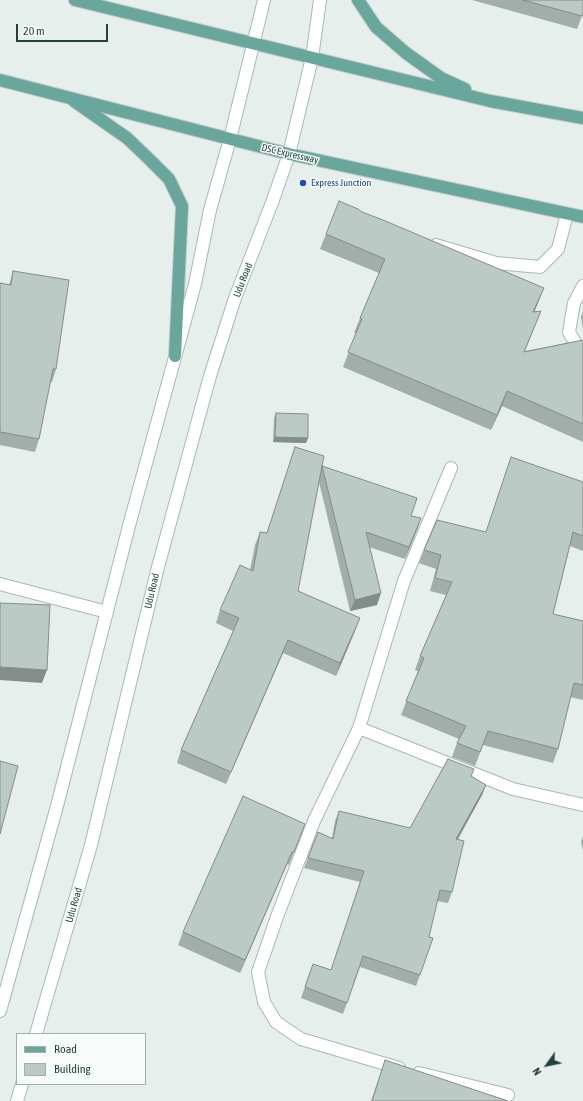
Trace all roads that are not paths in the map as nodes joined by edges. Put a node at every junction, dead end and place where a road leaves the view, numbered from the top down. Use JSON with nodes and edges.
{"nodes":[{"id":1,"x":75,"y":0,"type":"edge"},
{"id":2,"x":264,"y":0,"type":"edge"},
{"id":3,"x":320,"y":0,"type":"edge"},
{"id":4,"x":358,"y":0,"type":"edge"},
{"id":5,"x":253,"y":43,"type":"junction"},
{"id":6,"x":312,"y":58,"type":"junction"},
{"id":7,"x":0,"y":80,"type":"edge"},
{"id":8,"x":67,"y":96,"type":"junction"},
{"id":9,"x":490,"y":101,"type":"junction"},
{"id":10,"x":583,"y":118,"type":"edge"},
{"id":11,"x":230,"y":139,"type":"junction"},
{"id":12,"x":289,"y":154,"type":"junction"},
{"id":13,"x":567,"y":214,"type":"junction"},
{"id":14,"x":583,"y":217,"type":"edge"},
{"id":15,"x":426,"y":242,"type":"edge"},
{"id":16,"x":583,"y":286,"type":"edge"},
{"id":17,"x":583,"y":350,"type":"edge"},
{"id":18,"x":175,"y":356,"type":"junction"},
{"id":19,"x":451,"y":468,"type":"dead end"},
{"id":20,"x":0,"y":584,"type":"edge"},
{"id":21,"x":107,"y":612,"type":"junction"},
{"id":22,"x":359,"y":728,"type":"junction"},
{"id":23,"x":583,"y":804,"type":"edge"},
{"id":24,"x":3,"y":987,"type":"edge"},
{"id":25,"x":0,"y":1012,"type":"edge"},
{"id":26,"x":36,"y":1033,"type":"edge"},
{"id":27,"x":22,"y":1085,"type":"edge"},
{"id":28,"x":508,"y":1095,"type":"dead end"},
{"id":29,"x":17,"y":1101,"type":"edge"}],
"edges":[{"from":1,"to":5,"type":"main road"},
{"from":2,"to":5,"type":"main road"},
{"from":3,"to":6,"type":"main road","name":"Udu Road"},
{"from":4,"to":9,"type":"main road"},
{"from":5,"to":6,"type":"main road"},
{"from":5,"to":11,"type":"main road"},
{"from":6,"to":9,"type":"main road"},
{"from":6,"to":12,"type":"main road","name":"Udu Road"},
{"from":7,"to":8,"type":"main road","name":"DSC Expressway"},
{"from":8,"to":11,"type":"main road","name":"DSC Expressway"},
{"from":8,"to":18,"type":"main road"},
{"from":9,"to":10,"type":"main road"},
{"from":11,"to":12,"type":"main road","name":"DSC Expressway"},
{"from":11,"to":18,"type":"main road"},
{"from":12,"to":13,"type":"main road","name":"DSC Expressway"},
{"from":12,"to":26,"type":"main road","name":"Udu Road"},
{"from":13,"to":14,"type":"main road","name":"DSC Expressway"},
{"from":13,"to":15,"type":"main road"},
{"from":16,"to":17,"type":"main road"},
{"from":18,"to":21,"type":"main road"},
{"from":19,"to":22,"type":"main road"},
{"from":20,"to":21,"type":"main road"},
{"from":21,"to":24,"type":"main road"},
{"from":22,"to":23,"type":"main road"},
{"from":22,"to":28,"type":"main road"},
{"from":24,"to":25,"type":"main road"},
{"from":27,"to":29,"type":"main road"}]}
